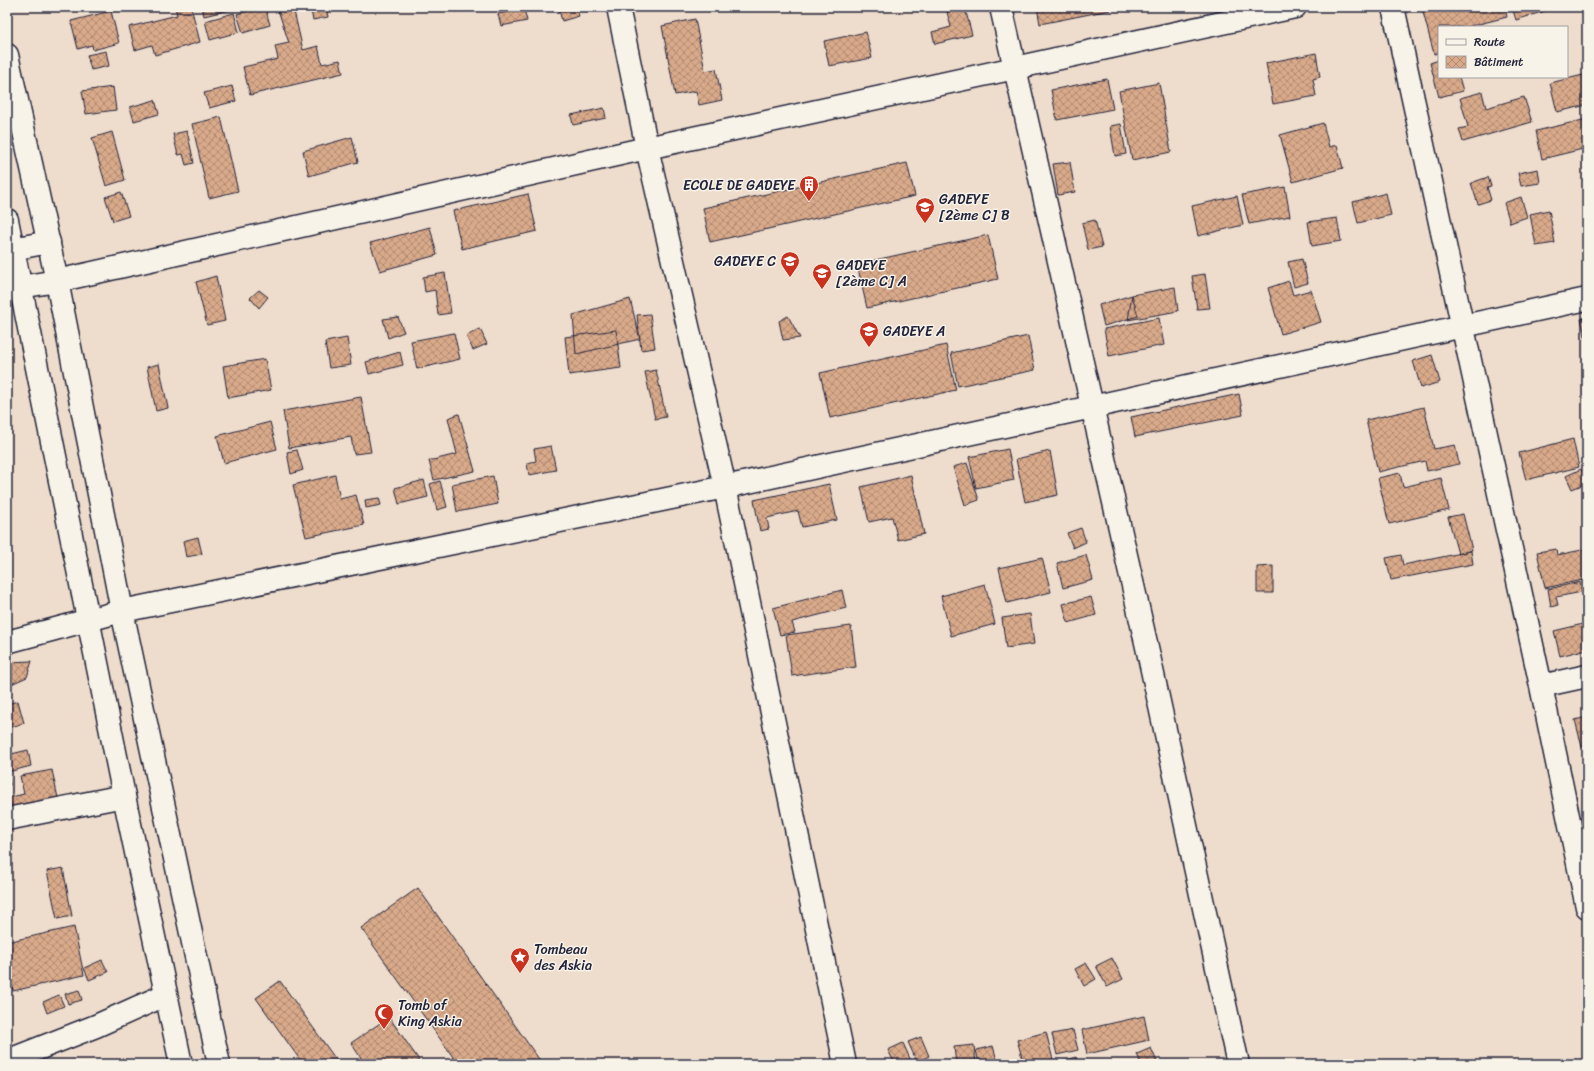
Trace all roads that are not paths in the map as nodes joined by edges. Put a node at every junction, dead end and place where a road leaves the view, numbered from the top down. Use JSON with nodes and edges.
{"nodes":[{"id":1,"x":618,"y":7,"type":"edge"},
{"id":2,"x":1001,"y":7,"type":"edge"},
{"id":3,"x":1295,"y":7,"type":"edge"},
{"id":4,"x":1393,"y":7,"type":"edge"},
{"id":5,"x":7,"y":55,"type":"edge"},
{"id":6,"x":1015,"y":68,"type":"junction"},
{"id":7,"x":647,"y":148,"type":"junction"},
{"id":8,"x":7,"y":220,"type":"edge"},
{"id":9,"x":49,"y":242,"type":"junction"},
{"id":10,"x":10,"y":249,"type":"edge"},
{"id":11,"x":57,"y":281,"type":"junction"},
{"id":12,"x":20,"y":287,"type":"junction"},
{"id":13,"x":1587,"y":299,"type":"edge"},
{"id":14,"x":1463,"y":326,"type":"junction"},
{"id":15,"x":1093,"y":407,"type":"junction"},
{"id":16,"x":725,"y":487,"type":"junction"},
{"id":17,"x":122,"y":611,"type":"junction"},
{"id":18,"x":88,"y":620,"type":"junction"},
{"id":19,"x":7,"y":642,"type":"edge"},
{"id":20,"x":1587,"y":676,"type":"edge"},
{"id":21,"x":1541,"y":686,"type":"junction"},
{"id":22,"x":124,"y":796,"type":"junction"},
{"id":23,"x":7,"y":819,"type":"edge"},
{"id":24,"x":1587,"y":907,"type":"edge"},
{"id":25,"x":165,"y":995,"type":"junction"},
{"id":26,"x":7,"y":1061,"type":"edge"},
{"id":27,"x":181,"y":1064,"type":"edge"},
{"id":28,"x":219,"y":1064,"type":"edge"},
{"id":29,"x":845,"y":1064,"type":"edge"},
{"id":30,"x":1238,"y":1064,"type":"edge"}],
"edges":[{"from":1,"to":7,"type":"street"},
{"from":2,"to":6,"type":"street"},
{"from":3,"to":6,"type":"street"},
{"from":4,"to":14,"type":"street"},
{"from":5,"to":9,"type":"street"},
{"from":6,"to":7,"type":"street"},
{"from":6,"to":15,"type":"street"},
{"from":7,"to":11,"type":"street"},
{"from":7,"to":16,"type":"street"},
{"from":8,"to":10,"type":"street"},
{"from":9,"to":10,"type":"street"},
{"from":9,"to":11,"type":"street"},
{"from":10,"to":12,"type":"street"},
{"from":11,"to":12,"type":"street"},
{"from":11,"to":17,"type":"street"},
{"from":12,"to":18,"type":"street"},
{"from":13,"to":14,"type":"street"},
{"from":14,"to":15,"type":"street"},
{"from":14,"to":21,"type":"street"},
{"from":15,"to":16,"type":"street"},
{"from":15,"to":30,"type":"street"},
{"from":16,"to":17,"type":"street"},
{"from":16,"to":29,"type":"street"},
{"from":17,"to":18,"type":"street"},
{"from":17,"to":28,"type":"street"},
{"from":18,"to":19,"type":"street"},
{"from":18,"to":22,"type":"street"},
{"from":20,"to":21,"type":"street"},
{"from":21,"to":24,"type":"street"},
{"from":22,"to":23,"type":"street"},
{"from":22,"to":25,"type":"street"},
{"from":25,"to":26,"type":"street"},
{"from":25,"to":27,"type":"street"}]}
